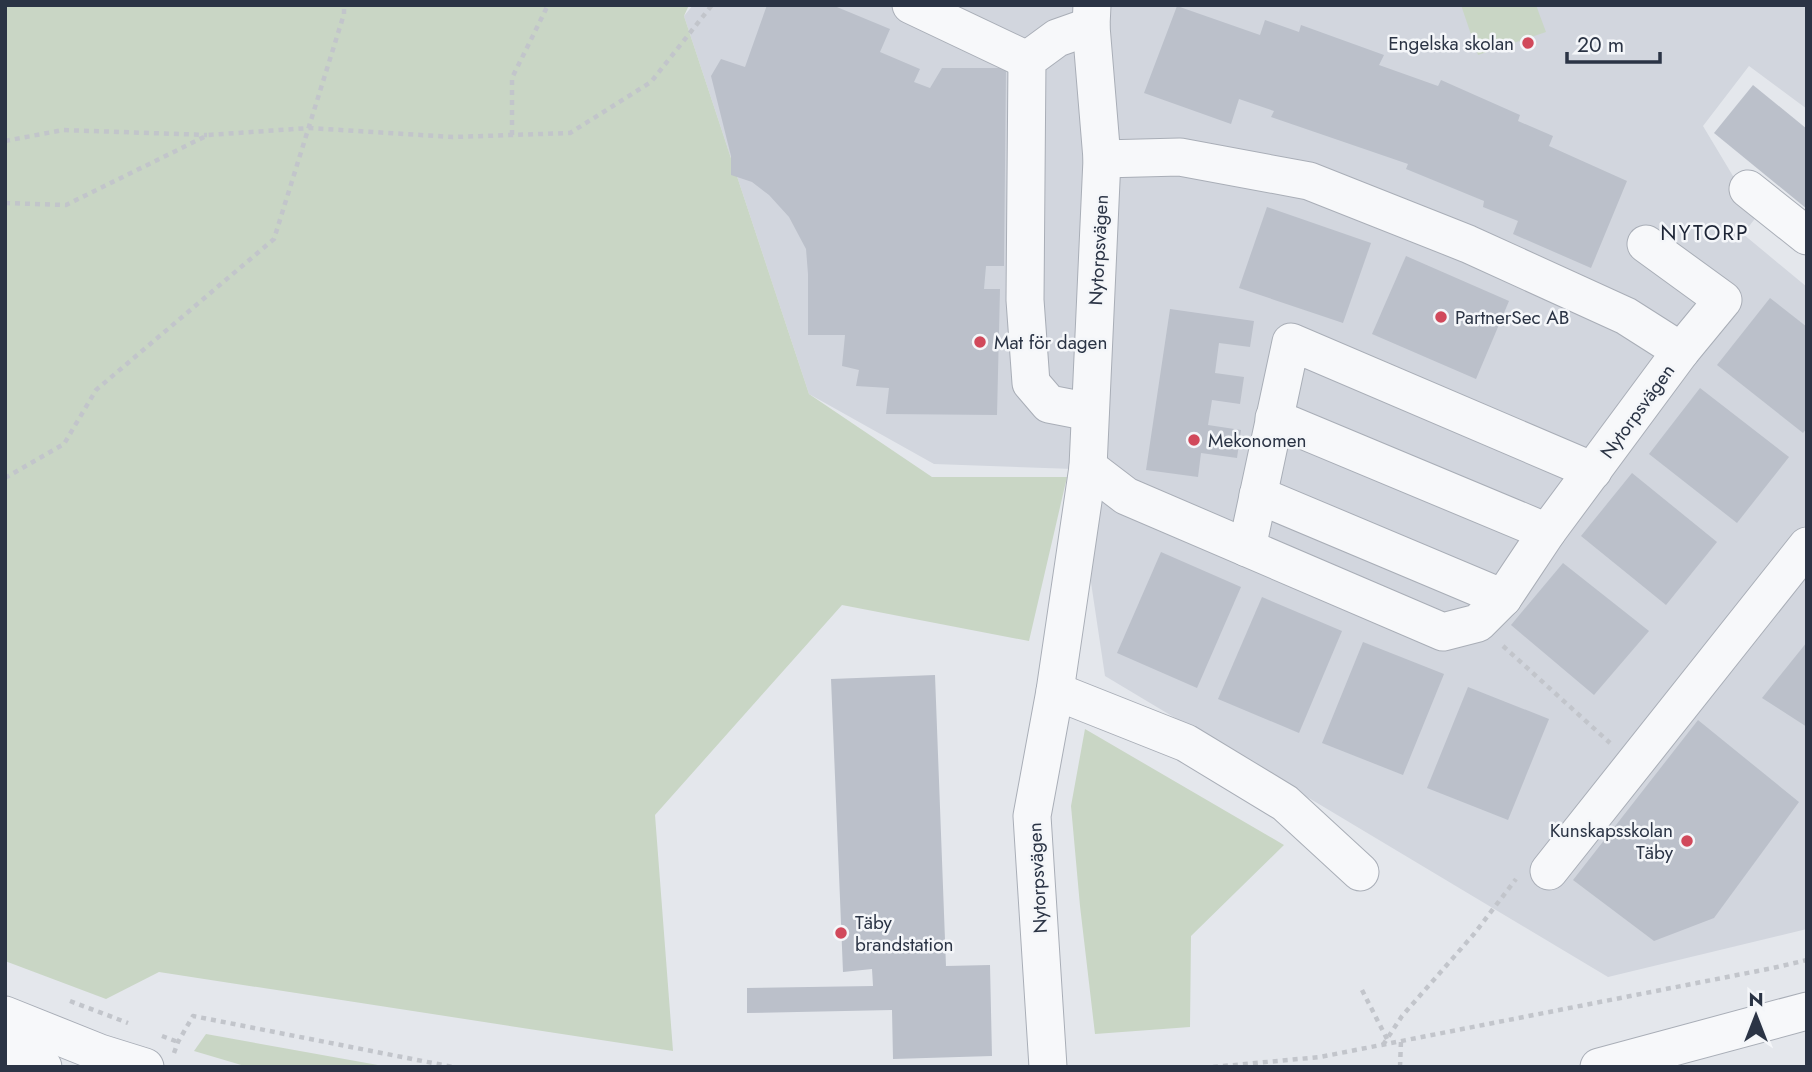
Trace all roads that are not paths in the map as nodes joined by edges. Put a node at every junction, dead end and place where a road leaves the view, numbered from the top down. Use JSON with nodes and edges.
{"nodes":[{"id":1,"x":911,"y":5,"type":"edge"},
{"id":2,"x":1091,"y":16,"type":"edge"},
{"id":3,"x":1027,"y":60,"type":"junction"},
{"id":4,"x":1102,"y":159,"type":"junction"},
{"id":5,"x":1748,"y":189,"type":"dead end"},
{"id":6,"x":1807,"y":236,"type":"edge"},
{"id":7,"x":1646,"y":244,"type":"dead end"},
{"id":8,"x":1681,"y":351,"type":"junction"},
{"id":9,"x":1090,"y":412,"type":"junction"},
{"id":10,"x":1274,"y":418,"type":"junction"},
{"id":11,"x":1088,"y":467,"type":"junction"},
{"id":12,"x":1593,"y":471,"type":"junction"},
{"id":13,"x":1258,"y":495,"type":"junction"},
{"id":14,"x":1547,"y":532,"type":"junction"},
{"id":15,"x":1807,"y":546,"type":"edge"},
{"id":16,"x":1247,"y":548,"type":"junction"},
{"id":17,"x":1490,"y":610,"type":"junction"},
{"id":18,"x":1055,"y":691,"type":"junction"},
{"id":19,"x":1549,"y":871,"type":"dead end"},
{"id":20,"x":1360,"y":872,"type":"dead end"},
{"id":21,"x":1807,"y":1011,"type":"edge"},
{"id":22,"x":5,"y":1016,"type":"edge"},
{"id":23,"x":1807,"y":1035,"type":"edge"},
{"id":24,"x":5,"y":1051,"type":"edge"},
{"id":25,"x":157,"y":1051,"type":"edge"},
{"id":26,"x":97,"y":1060,"type":"edge"},
{"id":27,"x":43,"y":1067,"type":"edge"},
{"id":28,"x":1048,"y":1067,"type":"edge"},
{"id":29,"x":1599,"y":1067,"type":"edge"},
{"id":30,"x":1686,"y":1067,"type":"edge"}],
"edges":[{"from":1,"to":3,"type":"street"},
{"from":2,"to":3,"type":"street"},
{"from":2,"to":4,"type":"street","name":"Nytorpsvägen"},
{"from":3,"to":9,"type":"street"},
{"from":4,"to":8,"type":"street","name":"Nytorpsvägen"},
{"from":4,"to":9,"type":"street","name":"Nytorpsvägen"},
{"from":5,"to":6,"type":"street"},
{"from":7,"to":8,"type":"street"},
{"from":8,"to":12,"type":"street","name":"Nytorpsvägen"},
{"from":9,"to":11,"type":"street","name":"Nytorpsvägen"},
{"from":10,"to":12,"type":"street"},
{"from":10,"to":13,"type":"street"},
{"from":10,"to":14,"type":"street"},
{"from":11,"to":16,"type":"street"},
{"from":11,"to":18,"type":"street","name":"Nytorpsvägen"},
{"from":12,"to":14,"type":"street","name":"Nytorpsvägen"},
{"from":13,"to":16,"type":"street"},
{"from":13,"to":17,"type":"street"},
{"from":14,"to":17,"type":"street","name":"Nytorpsvägen"},
{"from":15,"to":19,"type":"street"},
{"from":16,"to":17,"type":"street"},
{"from":18,"to":20,"type":"street"},
{"from":18,"to":28,"type":"street","name":"Nytorpsvägen"},
{"from":21,"to":29,"type":"street"},
{"from":22,"to":26,"type":"street"},
{"from":23,"to":30,"type":"street"},
{"from":24,"to":27,"type":"street"},
{"from":25,"to":26,"type":"street"}]}
